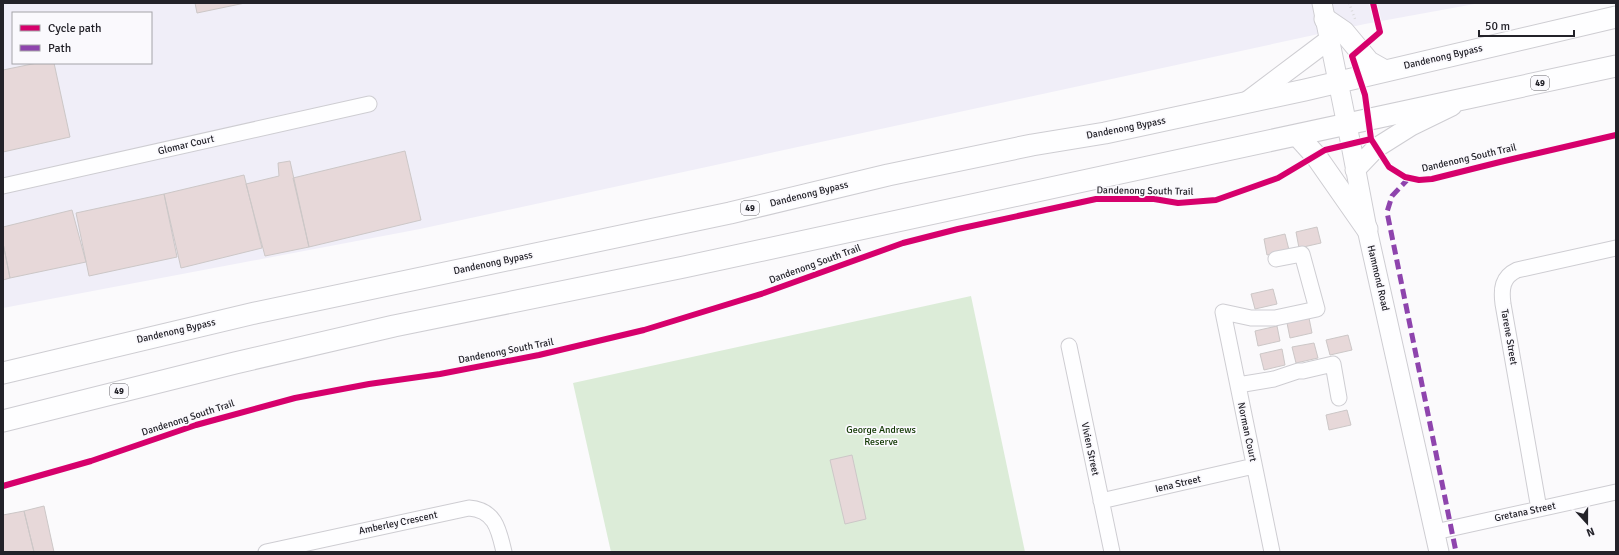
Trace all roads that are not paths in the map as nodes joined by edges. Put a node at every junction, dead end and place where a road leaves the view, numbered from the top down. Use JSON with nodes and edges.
{"nodes":[{"id":1,"x":1324,"y":11,"type":"edge"},
{"id":2,"x":1616,"y":17,"type":"edge"},
{"id":3,"x":1330,"y":39,"type":"junction"},
{"id":4,"x":1616,"y":66,"type":"edge"},
{"id":5,"x":1385,"y":71,"type":"junction"},
{"id":6,"x":1338,"y":83,"type":"junction"},
{"id":7,"x":1464,"y":100,"type":"junction"},
{"id":8,"x":1245,"y":103,"type":"junction"},
{"id":9,"x":369,"y":104,"type":"dead end"},
{"id":10,"x":1347,"y":124,"type":"junction"},
{"id":11,"x":1297,"y":136,"type":"junction"},
{"id":12,"x":1355,"y":170,"type":"junction"},
{"id":13,"x":3,"y":186,"type":"edge"},
{"id":14,"x":1367,"y":229,"type":"junction"},
{"id":15,"x":1616,"y":248,"type":"edge"},
{"id":16,"x":1276,"y":260,"type":"dead end"},
{"id":17,"x":1069,"y":346,"type":"dead end"},
{"id":18,"x":3,"y":373,"type":"edge"},
{"id":19,"x":1238,"y":386,"type":"junction"},
{"id":20,"x":1339,"y":398,"type":"dead end"},
{"id":21,"x":3,"y":421,"type":"edge"},
{"id":22,"x":1254,"y":466,"type":"junction"},
{"id":23,"x":1616,"y":492,"type":"edge"},
{"id":24,"x":1101,"y":501,"type":"junction"},
{"id":25,"x":1539,"y":509,"type":"junction"},
{"id":26,"x":1435,"y":532,"type":"junction"},
{"id":27,"x":266,"y":552,"type":"edge"},
{"id":28,"x":504,"y":552,"type":"edge"},
{"id":29,"x":1112,"y":552,"type":"edge"},
{"id":30,"x":1272,"y":552,"type":"edge"},
{"id":31,"x":1439,"y":552,"type":"edge"}],
"edges":[{"from":1,"to":3,"type":"main road","name":"Hammond Road"},
{"from":1,"to":5,"type":"highway"},
{"from":2,"to":5,"type":"highway","name":"Dandenong Bypass","number":"49"},
{"from":3,"to":6,"type":"main road","name":"Hammond Road"},
{"from":3,"to":8,"type":"main road"},
{"from":4,"to":7,"type":"highway","number":"49"},
{"from":5,"to":6,"type":"highway","name":"Dandenong Bypass","number":"49"},
{"from":6,"to":8,"type":"highway","name":"Dandenong Bypass","number":"49"},
{"from":6,"to":10,"type":"main road","name":"Hammond Road"},
{"from":7,"to":10,"type":"highway","number":"49"},
{"from":7,"to":12,"type":"main road"},
{"from":8,"to":18,"type":"highway","name":"Dandenong Bypass","number":"49"},
{"from":9,"to":13,"type":"street","name":"Glomar Court"},
{"from":10,"to":11,"type":"highway","number":"49"},
{"from":10,"to":12,"type":"main road","name":"Hammond Road"},
{"from":11,"to":14,"type":"highway"},
{"from":11,"to":21,"type":"highway","number":"49"},
{"from":12,"to":14,"type":"main road","name":"Hammond Road"},
{"from":14,"to":26,"type":"main road","name":"Hammond Road"},
{"from":15,"to":25,"type":"street","name":"Tarene Street"},
{"from":16,"to":19,"type":"street","name":"Norman Court"},
{"from":17,"to":24,"type":"street","name":"Vivien Street"},
{"from":19,"to":20,"type":"street"},
{"from":19,"to":22,"type":"street","name":"Norman Court"},
{"from":22,"to":24,"type":"street","name":"Iena Street"},
{"from":22,"to":30,"type":"street","name":"Norman Court"},
{"from":23,"to":25,"type":"street","name":"Gretana Street"},
{"from":24,"to":29,"type":"street","name":"Vivien Street"},
{"from":25,"to":26,"type":"street","name":"Gretana Street"},
{"from":26,"to":31,"type":"main road","name":"Hammond Road"},
{"from":27,"to":28,"type":"street","name":"Amberley Crescent"}]}
